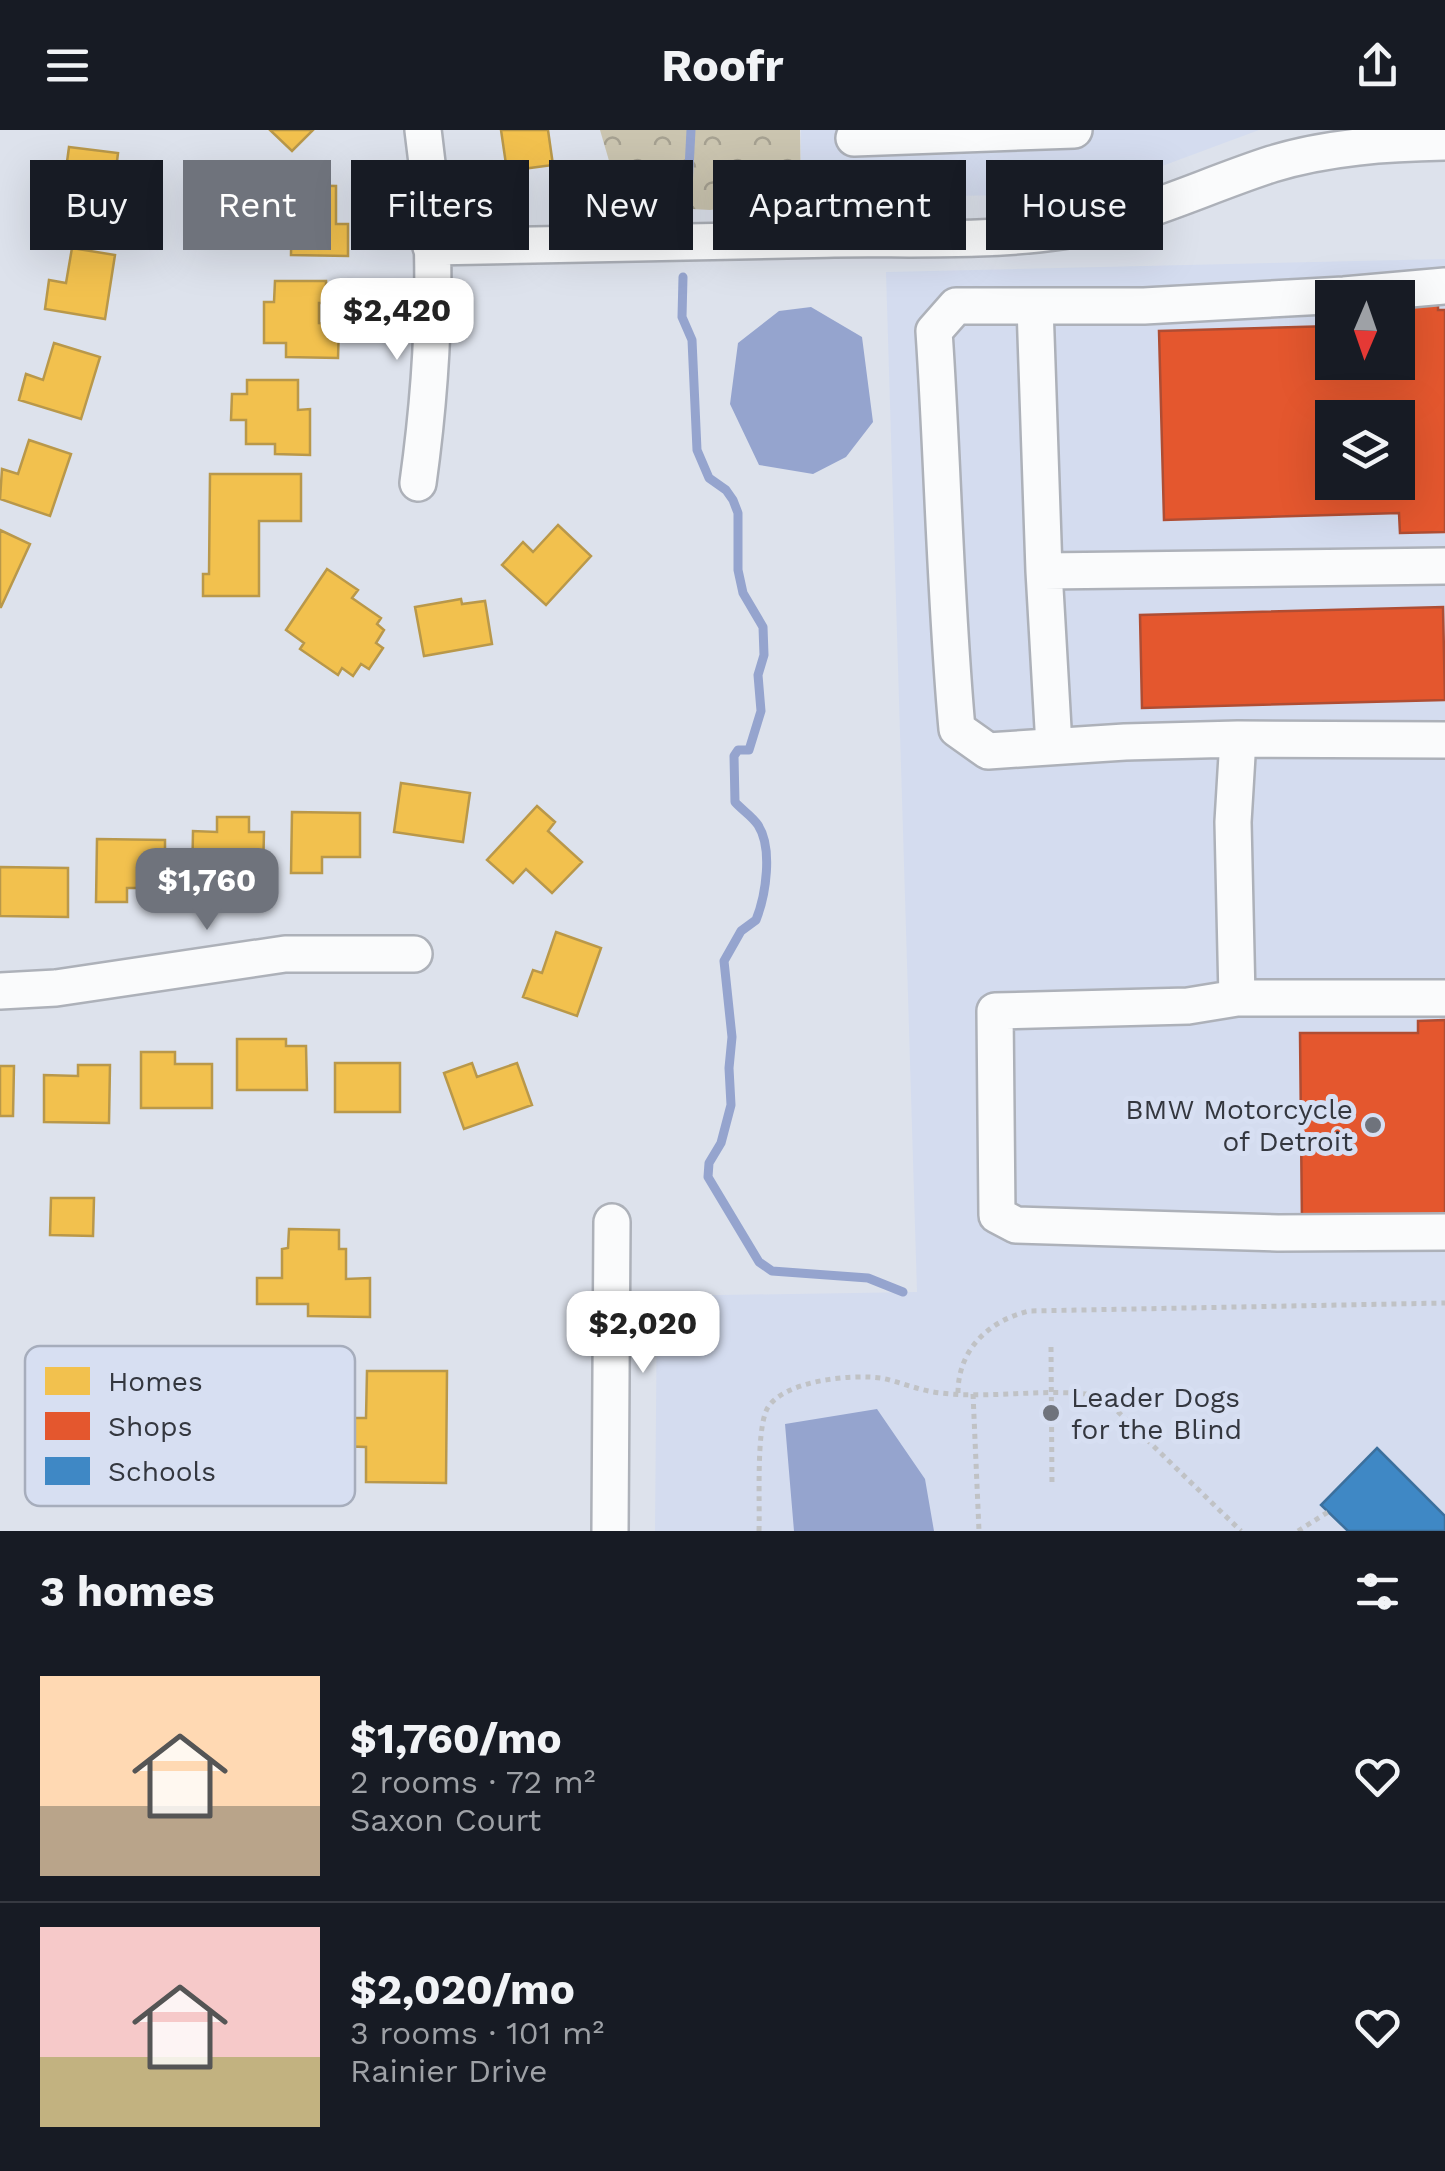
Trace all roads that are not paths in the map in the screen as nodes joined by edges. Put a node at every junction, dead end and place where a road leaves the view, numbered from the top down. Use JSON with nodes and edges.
{"nodes":[{"id":1,"x":422,"y":130,"type":"edge"},
{"id":2,"x":1074,"y":130,"type":"edge"},
{"id":3,"x":854,"y":138,"type":"dead end"},
{"id":4,"x":1445,"y":142,"type":"edge"},
{"id":5,"x":426,"y":160,"type":"edge"},
{"id":6,"x":529,"y":244,"type":"edge"},
{"id":7,"x":431,"y":250,"type":"edge"},
{"id":8,"x":1445,"y":286,"type":"edge"},
{"id":9,"x":1035,"y":306,"type":"junction"},
{"id":10,"x":418,"y":484,"type":"dead end"},
{"id":11,"x":1445,"y":566,"type":"edge"},
{"id":12,"x":1044,"y":571,"type":"junction"},
{"id":13,"x":1238,"y":739,"type":"junction"},
{"id":14,"x":1445,"y":740,"type":"edge"},
{"id":15,"x":1054,"y":746,"type":"junction"},
{"id":16,"x":414,"y":954,"type":"dead end"},
{"id":17,"x":0,"y":991,"type":"edge"},
{"id":18,"x":1237,"y":998,"type":"junction"},
{"id":19,"x":1445,"y":998,"type":"edge"},
{"id":20,"x":612,"y":1222,"type":"dead end"},
{"id":21,"x":1445,"y":1232,"type":"edge"},
{"id":22,"x":610,"y":1531,"type":"edge"}],
"edges":[{"from":1,"to":5,"type":"street"},
{"from":2,"to":3,"type":"street"},
{"from":4,"to":6,"type":"street"},
{"from":7,"to":10,"type":"street"},
{"from":8,"to":9,"type":"street"},
{"from":9,"to":12,"type":"street"},
{"from":9,"to":15,"type":"street"},
{"from":11,"to":12,"type":"street"},
{"from":12,"to":15,"type":"street"},
{"from":13,"to":14,"type":"street"},
{"from":13,"to":15,"type":"street"},
{"from":13,"to":18,"type":"street"},
{"from":16,"to":17,"type":"street"},
{"from":18,"to":19,"type":"street"},
{"from":18,"to":21,"type":"street"},
{"from":20,"to":22,"type":"street"}]}
